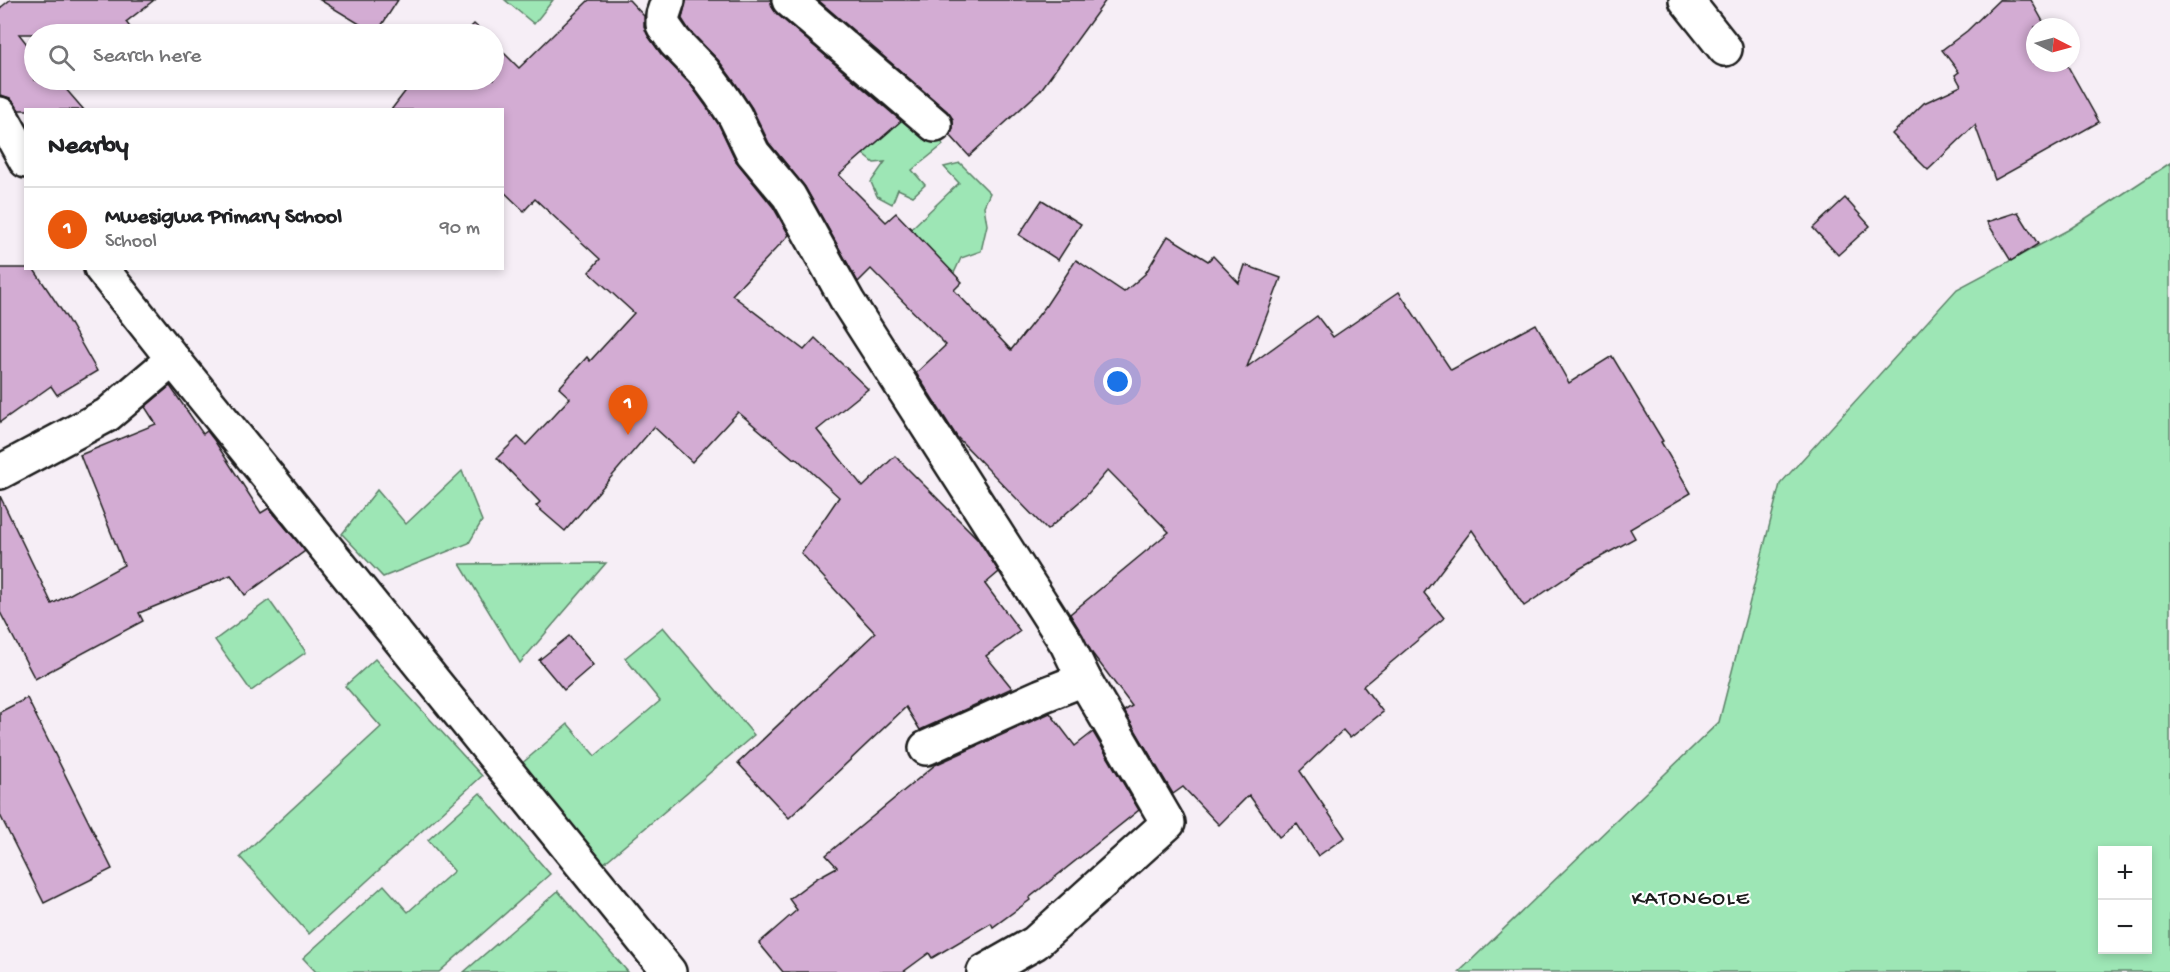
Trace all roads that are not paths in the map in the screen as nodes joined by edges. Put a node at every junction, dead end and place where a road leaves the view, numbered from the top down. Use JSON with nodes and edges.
{"nodes":[{"id":1,"x":668,"y":0,"type":"edge"},
{"id":2,"x":789,"y":0,"type":"edge"},
{"id":3,"x":1686,"y":0,"type":"edge"},
{"id":4,"x":1725,"y":49,"type":"dead end"},
{"id":5,"x":0,"y":114,"type":"edge"},
{"id":6,"x":935,"y":125,"type":"dead end"},
{"id":7,"x":24,"y":157,"type":"edge"},
{"id":8,"x":103,"y":270,"type":"edge"},
{"id":9,"x":173,"y":359,"type":"junction"},
{"id":10,"x":0,"y":472,"type":"edge"},
{"id":11,"x":1084,"y":679,"type":"junction"},
{"id":12,"x":926,"y":748,"type":"dead end"},
{"id":13,"x":669,"y":972,"type":"edge"},
{"id":14,"x":984,"y":972,"type":"edge"}],
"edges":[{"from":1,"to":11,"type":"street"},
{"from":2,"to":6,"type":"street"},
{"from":3,"to":4,"type":"street"},
{"from":5,"to":7,"type":"street"},
{"from":8,"to":9,"type":"street"},
{"from":9,"to":10,"type":"street"},
{"from":9,"to":13,"type":"street"},
{"from":11,"to":12,"type":"street"},
{"from":11,"to":14,"type":"street"}]}
